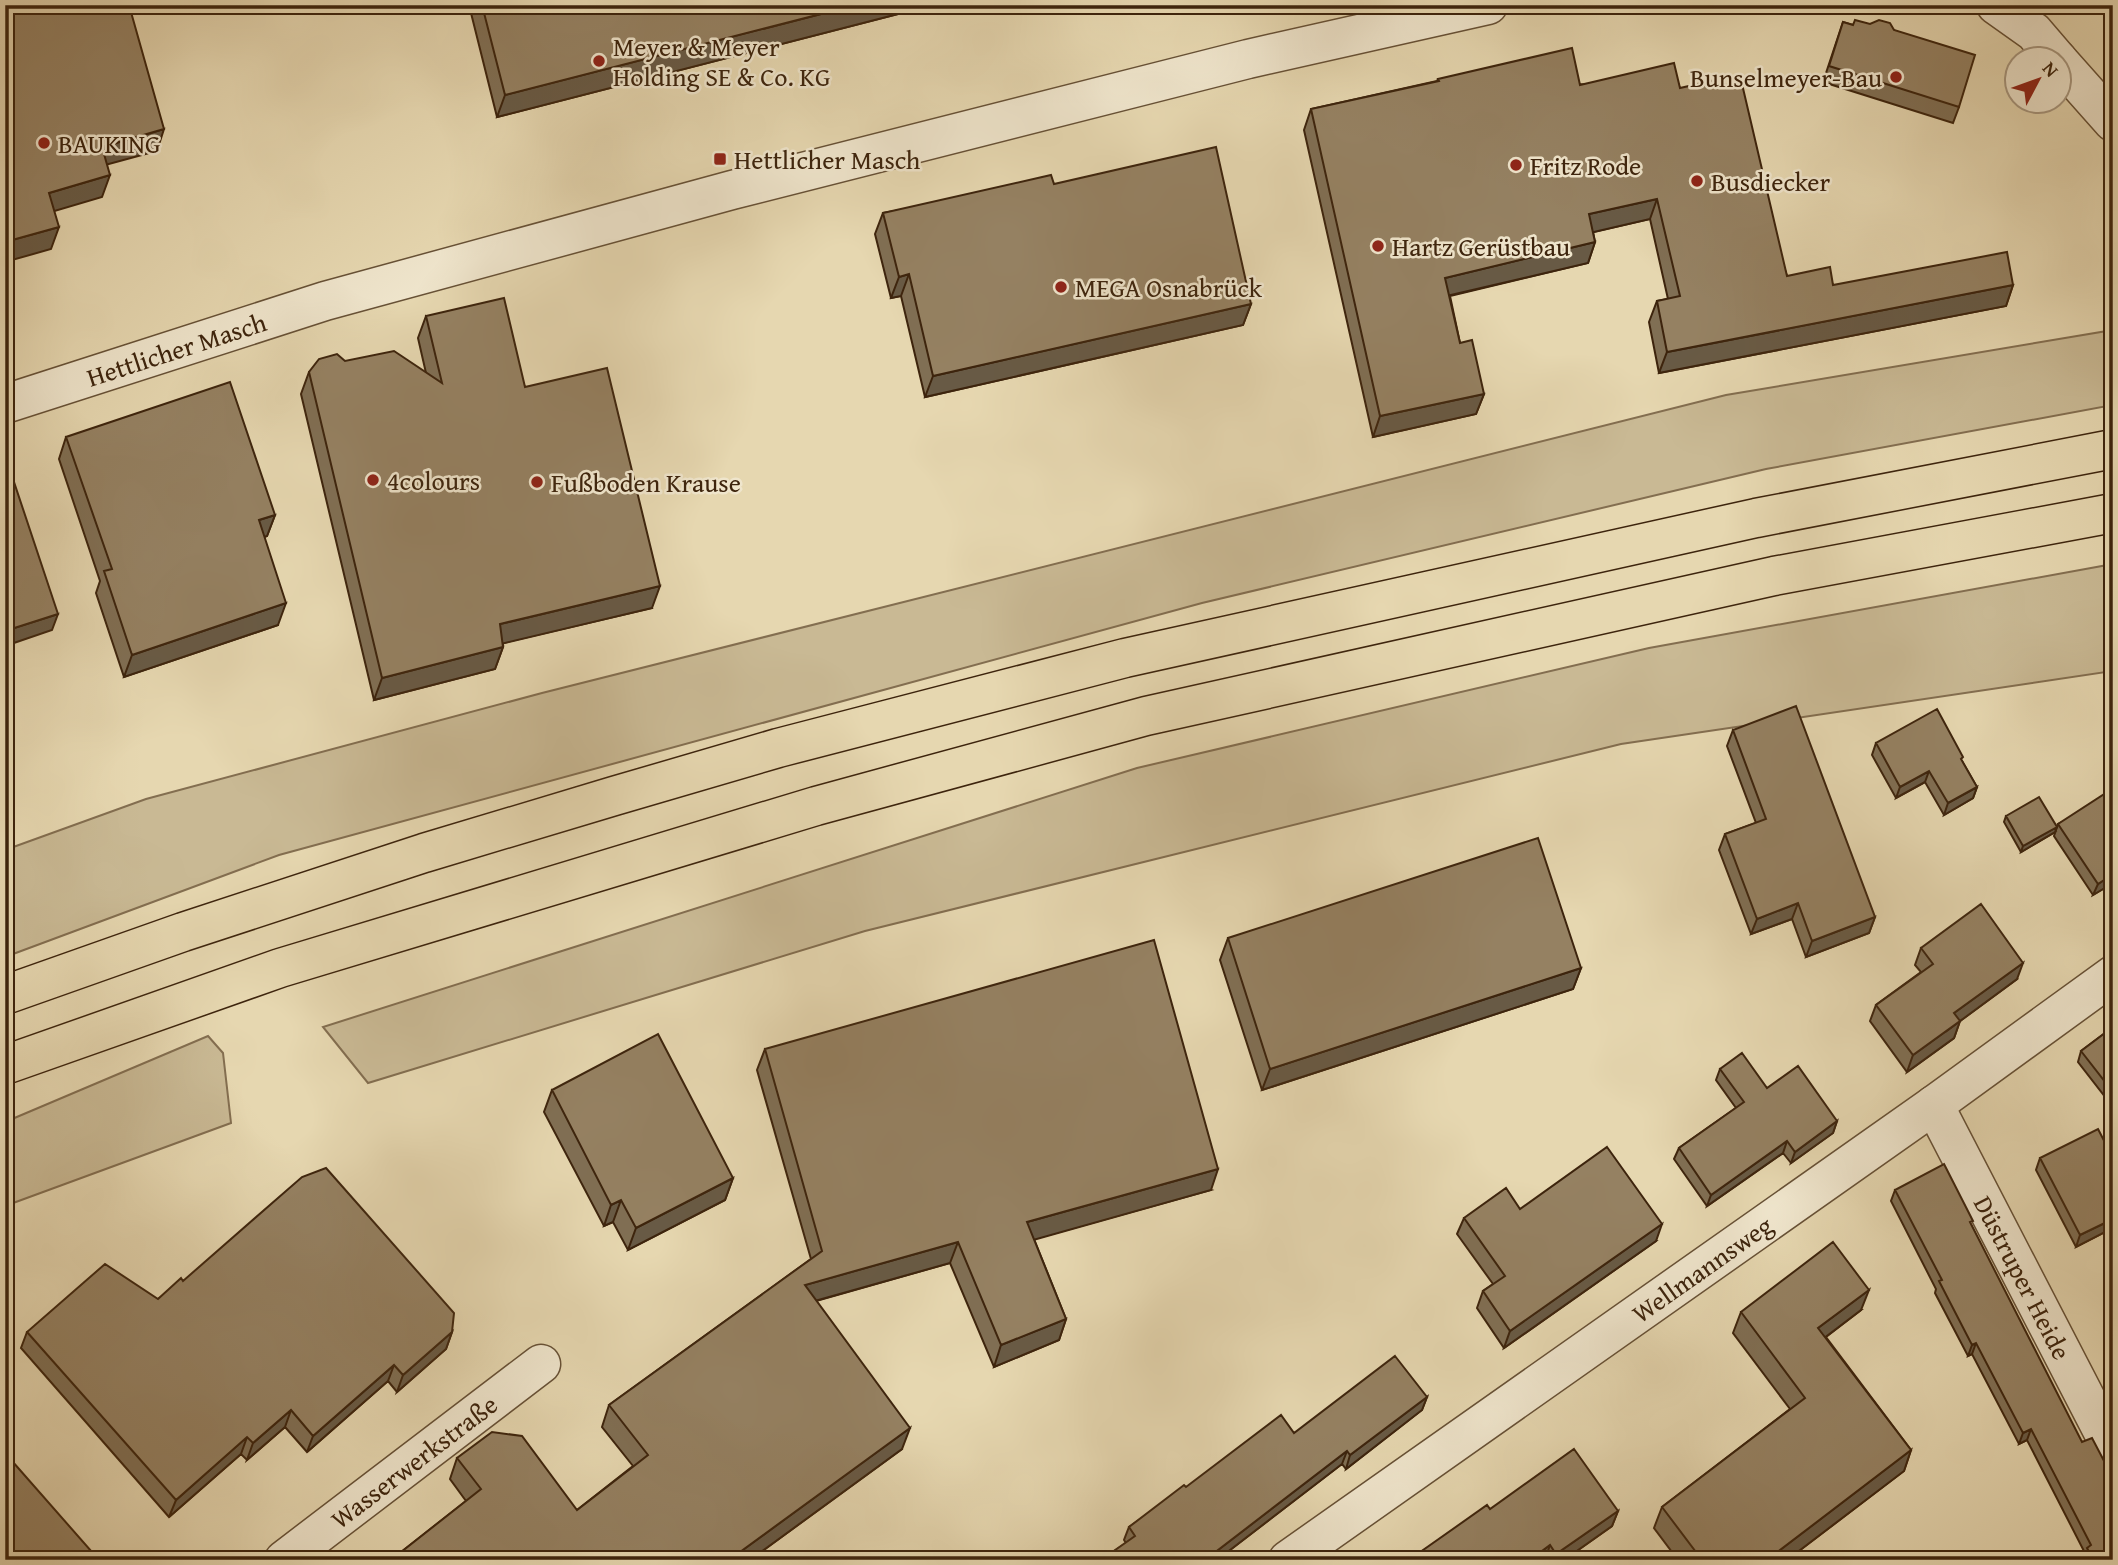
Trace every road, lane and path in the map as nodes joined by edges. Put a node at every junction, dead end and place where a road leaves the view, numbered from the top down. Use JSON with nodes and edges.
{"nodes":[{"id":1,"x":1488,"y":5,"type":"edge"},
{"id":2,"x":1996,"y":5,"type":"edge"},
{"id":3,"x":2046,"y":46,"type":"edge"},
{"id":4,"x":2072,"y":76,"type":"edge"},
{"id":5,"x":2113,"y":122,"type":"edge"},
{"id":6,"x":5,"y":404,"type":"edge"},
{"id":7,"x":2113,"y":449,"type":"edge"},
{"id":8,"x":2113,"y":513,"type":"edge"},
{"id":9,"x":2113,"y":975,"type":"edge"},
{"id":10,"x":5,"y":995,"type":"edge"},
{"id":11,"x":5,"y":1065,"type":"edge"},
{"id":12,"x":1934,"y":1105,"type":"junction"},
{"id":13,"x":541,"y":1364,"type":"dead end"},
{"id":14,"x":2113,"y":1451,"type":"edge"},
{"id":15,"x":1326,"y":1549,"type":"edge"},
{"id":16,"x":284,"y":1560,"type":"edge"},
{"id":17,"x":1288,"y":1560,"type":"edge"}],
"edges":[{"from":1,"to":6,"type":"street","name":"Hettlicher Masch"},
{"from":2,"to":3,"type":"street"},
{"from":4,"to":5,"type":"street"},
{"from":7,"to":10,"type":"highway"},
{"from":8,"to":11,"type":"highway"},
{"from":9,"to":12,"type":"street","name":"Wellmannsweg"},
{"from":12,"to":14,"type":"street","name":"Düstruper Heide"},
{"from":12,"to":15,"type":"street","name":"Wellmannsweg"},
{"from":13,"to":16,"type":"street","name":"Wasserwerkstraße"},
{"from":15,"to":17,"type":"street","name":"Wellmannsweg"}]}
